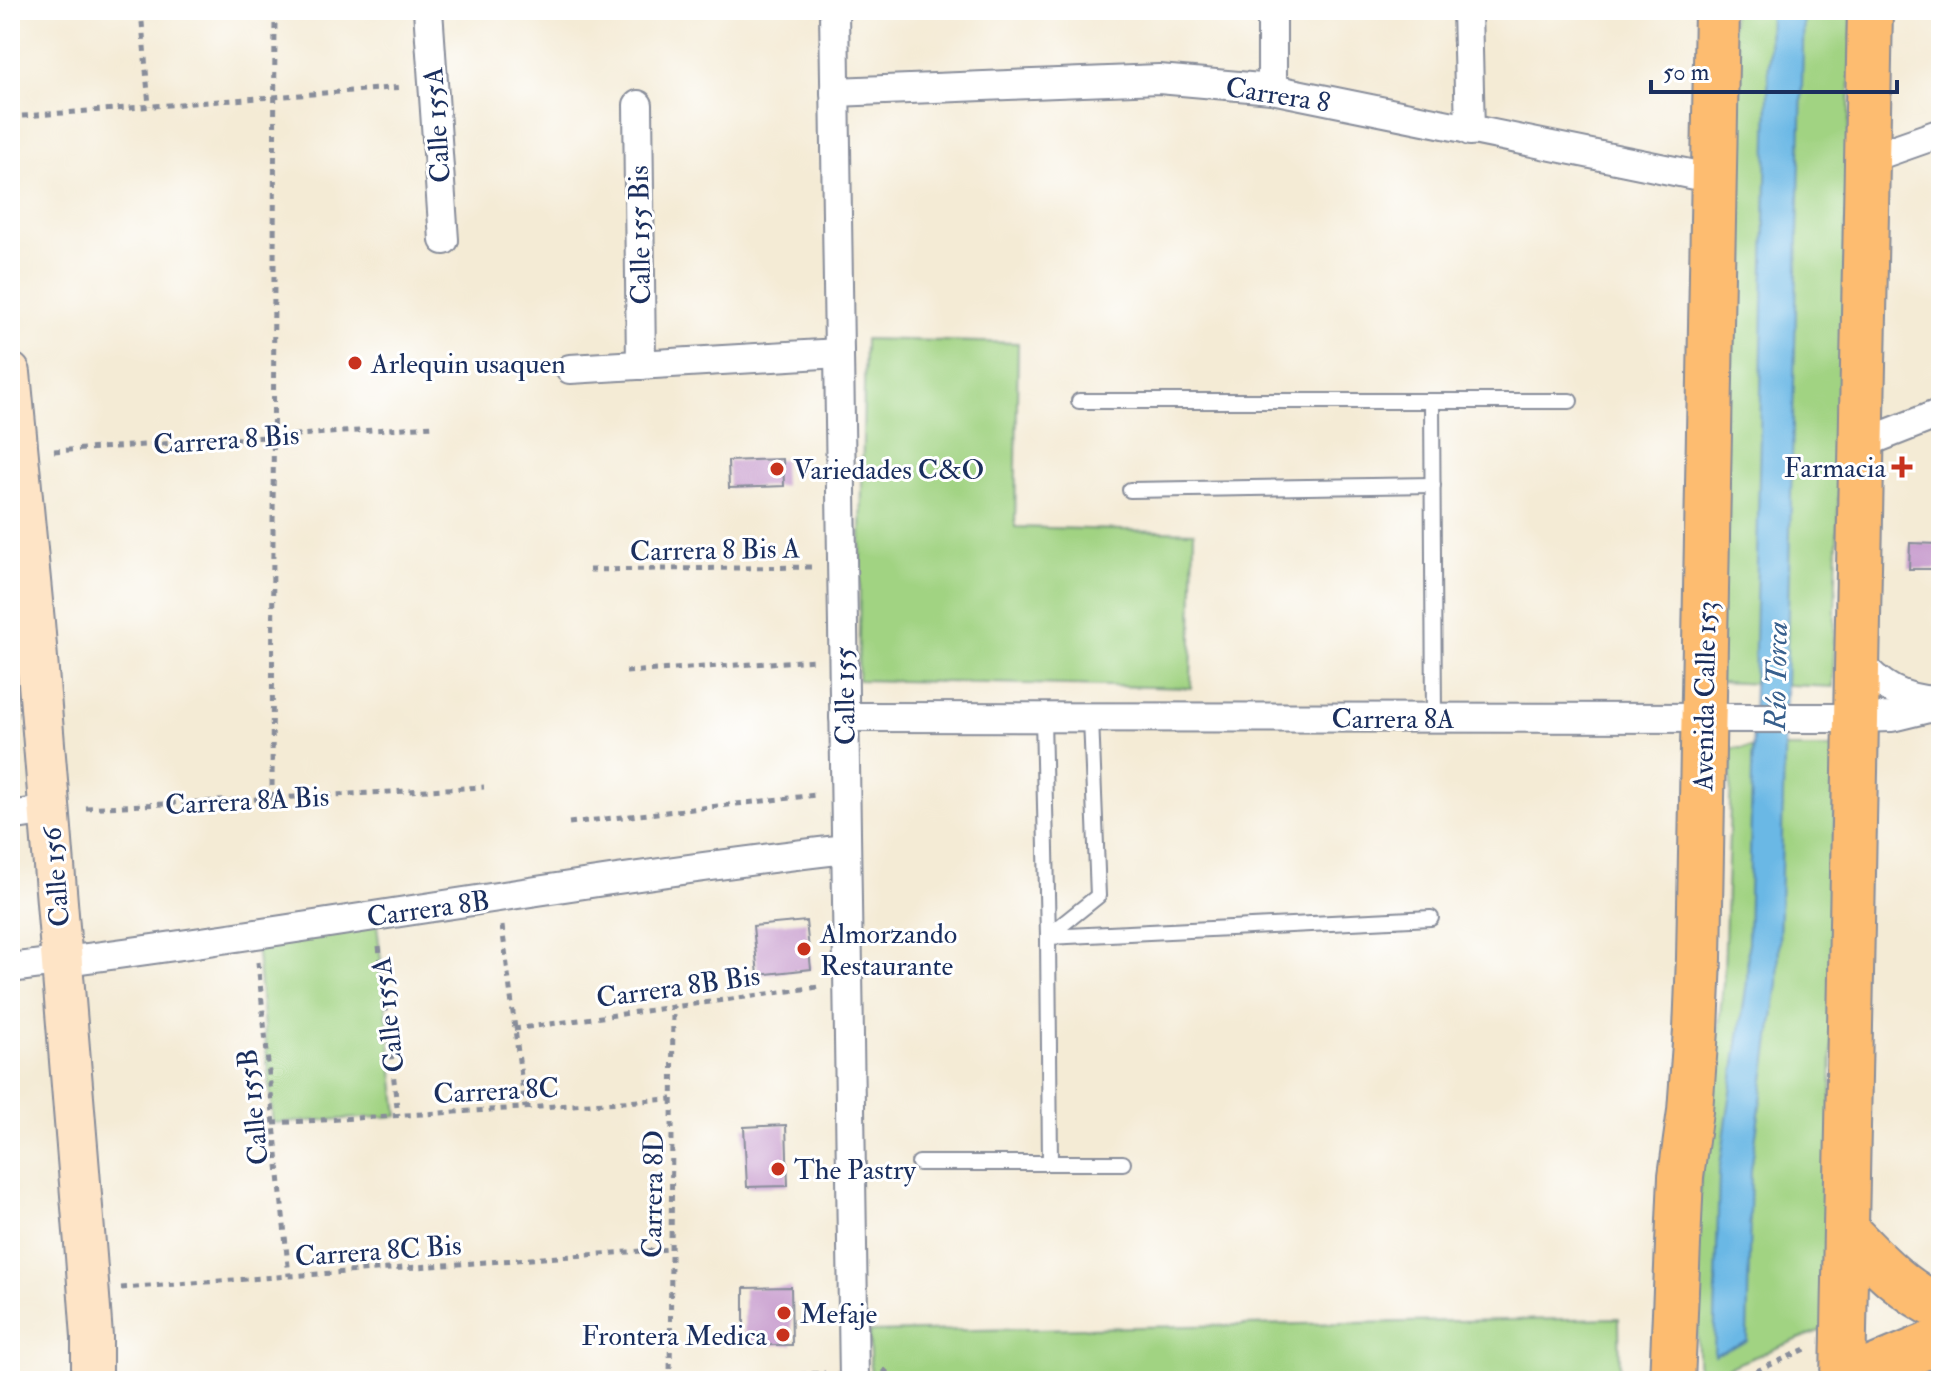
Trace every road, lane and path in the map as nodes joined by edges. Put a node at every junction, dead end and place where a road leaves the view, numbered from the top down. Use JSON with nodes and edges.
{"nodes":[{"id":1,"x":141,"y":10,"type":"edge"},
{"id":2,"x":275,"y":10,"type":"edge"},
{"id":3,"x":428,"y":10,"type":"edge"},
{"id":4,"x":834,"y":10,"type":"edge"},
{"id":5,"x":1272,"y":10,"type":"edge"},
{"id":6,"x":1467,"y":10,"type":"edge"},
{"id":7,"x":1717,"y":10,"type":"edge"},
{"id":8,"x":1870,"y":10,"type":"edge"},
{"id":9,"x":433,"y":85,"type":"junction"},
{"id":10,"x":1272,"y":89,"type":"junction"},
{"id":11,"x":835,"y":92,"type":"junction"},
{"id":12,"x":275,"y":97,"type":"junction"},
{"id":13,"x":638,"y":105,"type":"dead end"},
{"id":14,"x":149,"y":106,"type":"junction"},
{"id":15,"x":10,"y":117,"type":"edge"},
{"id":16,"x":1470,"y":131,"type":"junction"},
{"id":17,"x":1941,"y":133,"type":"edge"},
{"id":18,"x":1867,"y":159,"type":"junction"},
{"id":19,"x":1714,"y":179,"type":"junction"},
{"id":20,"x":444,"y":240,"type":"dead end"},
{"id":21,"x":839,"y":353,"type":"junction"},
{"id":22,"x":641,"y":365,"type":"junction"},
{"id":23,"x":570,"y":369,"type":"dead end"},
{"id":24,"x":10,"y":373,"type":"edge"},
{"id":25,"x":1079,"y":401,"type":"dead end"},
{"id":26,"x":1432,"y":401,"type":"junction"},
{"id":27,"x":1570,"y":401,"type":"dead end"},
{"id":28,"x":1941,"y":413,"type":"edge"},
{"id":29,"x":434,"y":426,"type":"dead end"},
{"id":30,"x":275,"y":436,"type":"junction"},
{"id":31,"x":1862,"y":444,"type":"junction"},
{"id":32,"x":17,"y":453,"type":"junction"},
{"id":33,"x":1433,"y":485,"type":"junction"},
{"id":34,"x":1130,"y":490,"type":"dead end"},
{"id":35,"x":842,"y":567,"type":"junction"},
{"id":36,"x":589,"y":570,"type":"dead end"},
{"id":37,"x":22,"y":624,"type":"edge"},
{"id":38,"x":843,"y":658,"type":"junction"},
{"id":39,"x":1857,"y":660,"type":"junction"},
{"id":40,"x":626,"y":672,"type":"dead end"},
{"id":41,"x":1941,"y":703,"type":"edge"},
{"id":42,"x":844,"y":717,"type":"junction"},
{"id":43,"x":1043,"y":718,"type":"junction"},
{"id":44,"x":1091,"y":718,"type":"junction"},
{"id":45,"x":1434,"y":718,"type":"junction"},
{"id":46,"x":1720,"y":718,"type":"junction"},
{"id":47,"x":1856,"y":718,"type":"junction"},
{"id":48,"x":484,"y":787,"type":"dead end"},
{"id":49,"x":845,"y":792,"type":"junction"},
{"id":50,"x":272,"y":798,"type":"junction"},
{"id":51,"x":49,"y":810,"type":"junction"},
{"id":52,"x":10,"y":816,"type":"edge"},
{"id":53,"x":569,"y":823,"type":"dead end"},
{"id":54,"x":846,"y":849,"type":"junction"},
{"id":55,"x":499,"y":898,"type":"junction"},
{"id":56,"x":376,"y":915,"type":"junction"},
{"id":57,"x":1431,"y":918,"type":"dead end"},
{"id":58,"x":255,"y":933,"type":"junction"},
{"id":59,"x":1048,"y":937,"type":"junction"},
{"id":60,"x":62,"y":962,"type":"junction"},
{"id":61,"x":10,"y":968,"type":"edge"},
{"id":62,"x":848,"y":984,"type":"junction"},
{"id":63,"x":673,"y":1006,"type":"junction"},
{"id":64,"x":514,"y":1029,"type":"junction"},
{"id":65,"x":672,"y":1099,"type":"junction"},
{"id":66,"x":525,"y":1108,"type":"junction"},
{"id":67,"x":398,"y":1116,"type":"junction"},
{"id":68,"x":273,"y":1123,"type":"junction"},
{"id":69,"x":919,"y":1163,"type":"dead end"},
{"id":70,"x":1050,"y":1163,"type":"junction"},
{"id":71,"x":1123,"y":1163,"type":"dead end"},
{"id":72,"x":1846,"y":1230,"type":"junction"},
{"id":73,"x":671,"y":1249,"type":"junction"},
{"id":74,"x":289,"y":1276,"type":"junction"},
{"id":75,"x":89,"y":1291,"type":"junction"},
{"id":76,"x":1941,"y":1308,"type":"edge"},
{"id":77,"x":1941,"y":1340,"type":"edge"},
{"id":78,"x":854,"y":1376,"type":"edge"},
{"id":79,"x":92,"y":1381,"type":"edge"},
{"id":80,"x":670,"y":1381,"type":"edge"},
{"id":81,"x":692,"y":1381,"type":"edge"},
{"id":82,"x":1672,"y":1381,"type":"edge"},
{"id":83,"x":1843,"y":1381,"type":"edge"}],
"edges":[{"from":1,"to":14,"type":"path"},
{"from":2,"to":12,"type":"path"},
{"from":3,"to":9,"type":"street","name":"Calle 155A"},
{"from":4,"to":11,"type":"street","name":"Calle 155"},
{"from":5,"to":10,"type":"street"},
{"from":6,"to":16,"type":"street"},
{"from":7,"to":19,"type":"main road","name":"Avenida Calle 153"},
{"from":8,"to":18,"type":"main road"},
{"from":9,"to":12,"type":"path"},
{"from":9,"to":20,"type":"street","name":"Calle 155A"},
{"from":10,"to":11,"type":"street","name":"Carrera 8"},
{"from":10,"to":16,"type":"street","name":"Carrera 8"},
{"from":11,"to":21,"type":"street","name":"Calle 155"},
{"from":12,"to":14,"type":"path"},
{"from":12,"to":30,"type":"path"},
{"from":13,"to":22,"type":"street","name":"Calle 155 Bis"},
{"from":14,"to":15,"type":"path"},
{"from":16,"to":19,"type":"street","name":"Carrera 8"},
{"from":17,"to":18,"type":"street"},
{"from":18,"to":31,"type":"main road"},
{"from":19,"to":46,"type":"main road","name":"Avenida Calle 153"},
{"from":21,"to":22,"type":"street"},
{"from":21,"to":35,"type":"street","name":"Calle 155"},
{"from":22,"to":23,"type":"street"},
{"from":24,"to":32,"type":"street","name":"Calle 156"},
{"from":25,"to":26,"type":"lane"},
{"from":26,"to":27,"type":"lane"},
{"from":26,"to":33,"type":"lane"},
{"from":28,"to":31,"type":"street"},
{"from":29,"to":30,"type":"path","name":"Carrera 8 Bis"},
{"from":30,"to":32,"type":"path","name":"Carrera 8 Bis"},
{"from":30,"to":50,"type":"path"},
{"from":31,"to":39,"type":"main road"},
{"from":32,"to":37,"type":"street","name":"Calle 156"},
{"from":33,"to":34,"type":"lane"},
{"from":33,"to":45,"type":"lane"},
{"from":35,"to":36,"type":"path","name":"Carrera 8 Bis A"},
{"from":35,"to":38,"type":"street","name":"Calle 155"},
{"from":37,"to":51,"type":"street","name":"Calle 156"},
{"from":38,"to":40,"type":"path"},
{"from":38,"to":42,"type":"street","name":"Calle 155"},
{"from":39,"to":41,"type":"street","name":"Carrera 8A"},
{"from":39,"to":47,"type":"main road"},
{"from":41,"to":47,"type":"street","name":"Carrera 8A"},
{"from":42,"to":43,"type":"street","name":"Carrera 8A"},
{"from":42,"to":49,"type":"street","name":"Calle 155"},
{"from":43,"to":44,"type":"street","name":"Carrera 8A"},
{"from":43,"to":59,"type":"lane"},
{"from":44,"to":45,"type":"street","name":"Carrera 8A"},
{"from":44,"to":59,"type":"lane"},
{"from":45,"to":46,"type":"street","name":"Carrera 8A"},
{"from":46,"to":47,"type":"street","name":"Carrera 8A"},
{"from":46,"to":82,"type":"main road","name":"Avenida Calle 153"},
{"from":47,"to":72,"type":"main road"},
{"from":48,"to":50,"type":"path","name":"Carrera 8A Bis"},
{"from":49,"to":53,"type":"path"},
{"from":49,"to":54,"type":"street","name":"Calle 155"},
{"from":50,"to":51,"type":"path","name":"Carrera 8A Bis"},
{"from":51,"to":52,"type":"street"},
{"from":51,"to":60,"type":"street","name":"Calle 156"},
{"from":54,"to":55,"type":"street","name":"Carrera 8B"},
{"from":54,"to":62,"type":"street","name":"Calle 155"},
{"from":55,"to":56,"type":"street","name":"Carrera 8B"},
{"from":55,"to":64,"type":"path"},
{"from":56,"to":58,"type":"street","name":"Carrera 8B"},
{"from":56,"to":67,"type":"path","name":"Calle 155A"},
{"from":57,"to":59,"type":"lane"},
{"from":58,"to":60,"type":"street","name":"Carrera 8B"},
{"from":58,"to":68,"type":"path","name":"Calle 155B"},
{"from":59,"to":70,"type":"lane"},
{"from":60,"to":61,"type":"street","name":"Carrera 8B"},
{"from":60,"to":75,"type":"street","name":"Calle 156"},
{"from":62,"to":63,"type":"path","name":"Carrera 8B Bis"},
{"from":62,"to":78,"type":"street","name":"Calle 155"},
{"from":63,"to":64,"type":"path","name":"Carrera 8B Bis"},
{"from":63,"to":65,"type":"path","name":"Carrera 8D"},
{"from":64,"to":66,"type":"path"},
{"from":65,"to":66,"type":"path","name":"Carrera 8C"},
{"from":65,"to":73,"type":"path","name":"Carrera 8D"},
{"from":66,"to":67,"type":"path","name":"Carrera 8C"},
{"from":67,"to":68,"type":"path","name":"Carrera 8C"},
{"from":68,"to":74,"type":"path","name":"Calle 155B"},
{"from":69,"to":70,"type":"lane"},
{"from":70,"to":71,"type":"lane"},
{"from":72,"to":76,"type":"main road"},
{"from":72,"to":83,"type":"main road"},
{"from":73,"to":74,"type":"path","name":"Carrera 8C Bis"},
{"from":73,"to":80,"type":"path","name":"Carrera 8D"},
{"from":74,"to":75,"type":"path","name":"Carrera 8C Bis"},
{"from":75,"to":79,"type":"street","name":"Calle 156"},
{"from":77,"to":83,"type":"main road"},
{"from":78,"to":81,"type":"path"}]}
